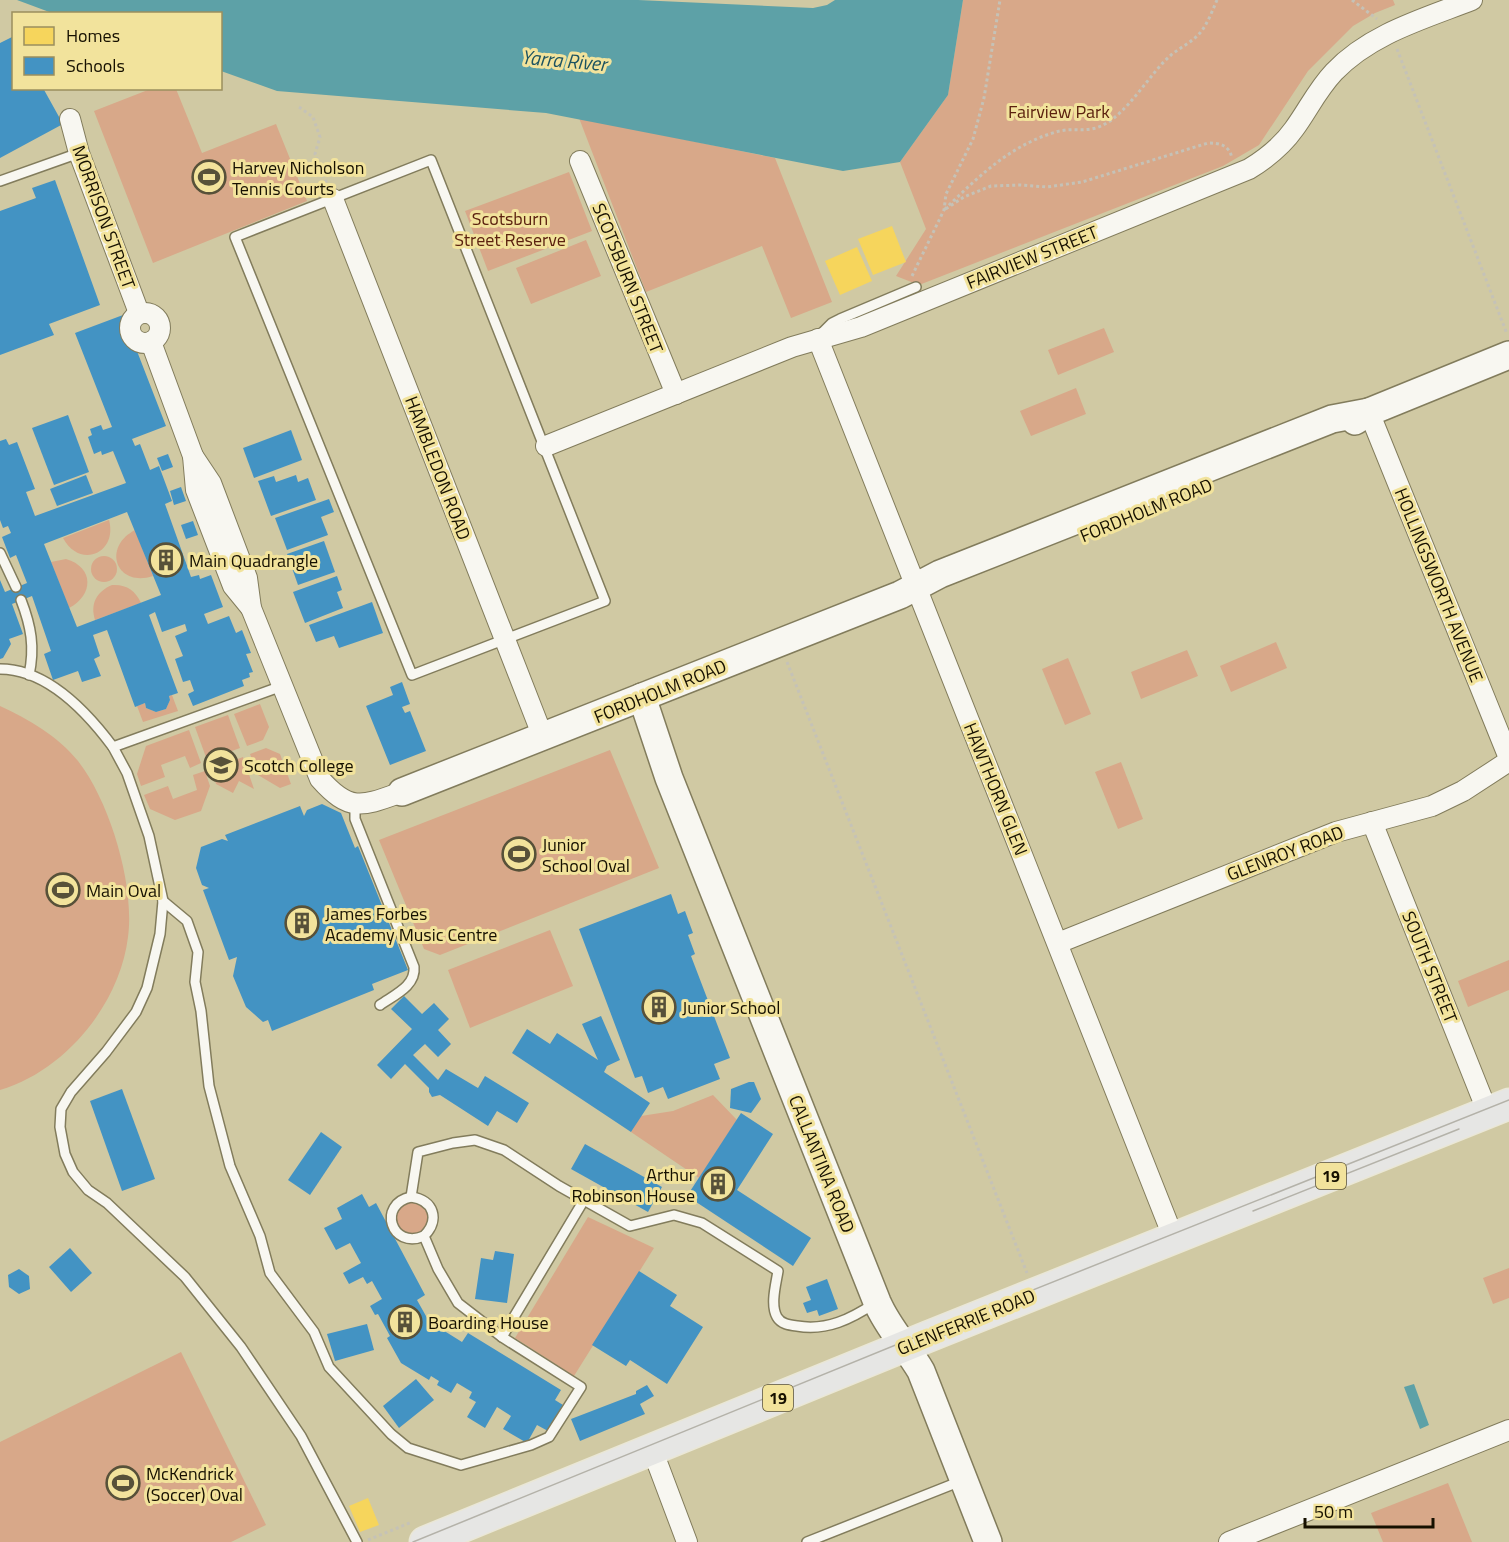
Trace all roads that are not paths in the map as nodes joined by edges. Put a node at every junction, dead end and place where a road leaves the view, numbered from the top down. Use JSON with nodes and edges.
{"nodes":[{"id":1,"x":1472,"y":0,"type":"edge"},
{"id":2,"x":70,"y":119,"type":"dead end"},
{"id":3,"x":79,"y":153,"type":"junction"},
{"id":4,"x":580,"y":161,"type":"dead end"},
{"id":5,"x":0,"y":182,"type":"edge"},
{"id":6,"x":333,"y":199,"type":"junction"},
{"id":7,"x":913,"y":283,"type":"road end"},
{"id":8,"x":818,"y":339,"type":"junction"},
{"id":9,"x":1509,"y":355,"type":"edge"},
{"id":10,"x":676,"y":394,"type":"junction"},
{"id":11,"x":1369,"y":412,"type":"junction"},
{"id":12,"x":546,"y":446,"type":"junction"},
{"id":13,"x":0,"y":553,"type":"edge"},
{"id":14,"x":16,"y":587,"type":"dead end"},
{"id":15,"x":917,"y":588,"type":"junction"},
{"id":16,"x":21,"y":600,"type":"dead end"},
{"id":17,"x":504,"y":639,"type":"junction"},
{"id":18,"x":0,"y":669,"type":"edge"},
{"id":19,"x":29,"y":675,"type":"junction"},
{"id":20,"x":284,"y":685,"type":"junction"},
{"id":21,"x":636,"y":700,"type":"junction"},
{"id":22,"x":543,"y":737,"type":"junction"},
{"id":23,"x":114,"y":747,"type":"junction"},
{"id":24,"x":1509,"y":759,"type":"edge"},
{"id":25,"x":402,"y":792,"type":"joint"},
{"id":26,"x":355,"y":804,"type":"junction"},
{"id":27,"x":1372,"y":822,"type":"junction"},
{"id":28,"x":163,"y":902,"type":"junction"},
{"id":29,"x":1058,"y":943,"type":"junction"},
{"id":30,"x":380,"y":1005,"type":"dead end"},
{"id":31,"x":1498,"y":1109,"type":"edge"},
{"id":32,"x":411,"y":1197,"type":"junction"},
{"id":33,"x":584,"y":1200,"type":"junction"},
{"id":34,"x":424,"y":1236,"type":"junction"},
{"id":35,"x":1174,"y":1239,"type":"junction"},
{"id":36,"x":877,"y":1302,"type":"junction"},
{"id":37,"x":502,"y":1337,"type":"junction"},
{"id":38,"x":904,"y":1347,"type":"junction"},
{"id":39,"x":1509,"y":1430,"type":"edge"},
{"id":40,"x":652,"y":1449,"type":"junction"},
{"id":41,"x":964,"y":1479,"type":"junction"},
{"id":42,"x":832,"y":1532,"type":"junction"},
{"id":43,"x":357,"y":1542,"type":"edge"},
{"id":44,"x":424,"y":1542,"type":"edge"},
{"id":45,"x":687,"y":1542,"type":"edge"},
{"id":46,"x":807,"y":1542,"type":"edge"},
{"id":47,"x":836,"y":1542,"type":"edge"},
{"id":48,"x":988,"y":1542,"type":"edge"},
{"id":49,"x":1229,"y":1542,"type":"edge"}],
"edges":[{"from":1,"to":8,"type":"street","name":"FAIRVIEW STREET"},
{"from":2,"to":3,"type":"street","name":"MORRISON STREET"},
{"from":3,"to":5,"type":"lane"},
{"from":3,"to":20,"type":"street","name":"MORRISON STREET"},
{"from":4,"to":10,"type":"street","name":"SCOTSBURN STREET"},
{"from":6,"to":12,"type":"lane"},
{"from":6,"to":17,"type":"street","name":"HAMBLEDON ROAD"},
{"from":6,"to":17,"type":"lane"},
{"from":7,"to":8,"type":"lane"},
{"from":8,"to":10,"type":"street","name":"FAIRVIEW STREET"},
{"from":8,"to":15,"type":"street","name":"HAWTHORN GLEN"},
{"from":9,"to":11,"type":"street","name":"FORDHOLM ROAD"},
{"from":10,"to":12,"type":"street","name":"FAIRVIEW STREET"},
{"from":11,"to":15,"type":"street","name":"FORDHOLM ROAD"},
{"from":11,"to":24,"type":"street","name":"HOLLINGSWORTH AVENUE"},
{"from":12,"to":17,"type":"lane"},
{"from":13,"to":14,"type":"lane"},
{"from":15,"to":21,"type":"street","name":"FORDHOLM ROAD"},
{"from":15,"to":29,"type":"street","name":"HAWTHORN GLEN"},
{"from":16,"to":19,"type":"lane"},
{"from":17,"to":22,"type":"street","name":"HAMBLEDON ROAD"},
{"from":18,"to":19,"type":"lane"},
{"from":19,"to":23,"type":"lane"},
{"from":20,"to":23,"type":"lane"},
{"from":20,"to":26,"type":"street","name":"MORRISON STREET"},
{"from":21,"to":22,"type":"street","name":"FORDHOLM ROAD"},
{"from":21,"to":36,"type":"street","name":"CALLANTINA ROAD"},
{"from":22,"to":25,"type":"street","name":"FORDHOLM ROAD"},
{"from":23,"to":28,"type":"lane"},
{"from":24,"to":27,"type":"street","name":"GLENROY ROAD"},
{"from":25,"to":26,"type":"street"},
{"from":26,"to":30,"type":"lane"},
{"from":27,"to":29,"type":"street","name":"GLENROY ROAD"},
{"from":27,"to":31,"type":"street","name":"SOUTH STREET"},
{"from":28,"to":37,"type":"lane"},
{"from":28,"to":43,"type":"lane"},
{"from":29,"to":35,"type":"street","name":"HAWTHORN GLEN"},
{"from":31,"to":35,"type":"main road","name":"GLENFERRIE ROAD","number":"19"},
{"from":32,"to":33,"type":"lane"},
{"from":32,"to":34,"type":"lane"},
{"from":32,"to":34,"type":"lane"},
{"from":33,"to":36,"type":"lane"},
{"from":33,"to":37,"type":"lane"},
{"from":34,"to":37,"type":"lane"},
{"from":35,"to":38,"type":"main road","name":"GLENFERRIE ROAD","number":"19"},
{"from":36,"to":38,"type":"street","name":"CALLANTINA ROAD"},
{"from":38,"to":40,"type":"main road","name":"GLENFERRIE ROAD","number":"19"},
{"from":38,"to":41,"type":"street","name":"CALLANTINA ROAD"},
{"from":39,"to":49,"type":"street"},
{"from":40,"to":44,"type":"main road","name":"GLENFERRIE ROAD","number":"19"},
{"from":40,"to":45,"type":"street"},
{"from":41,"to":42,"type":"lane"},
{"from":41,"to":48,"type":"street","name":"CALLANTINA ROAD"},
{"from":42,"to":46,"type":"lane"},
{"from":42,"to":47,"type":"lane"}]}
